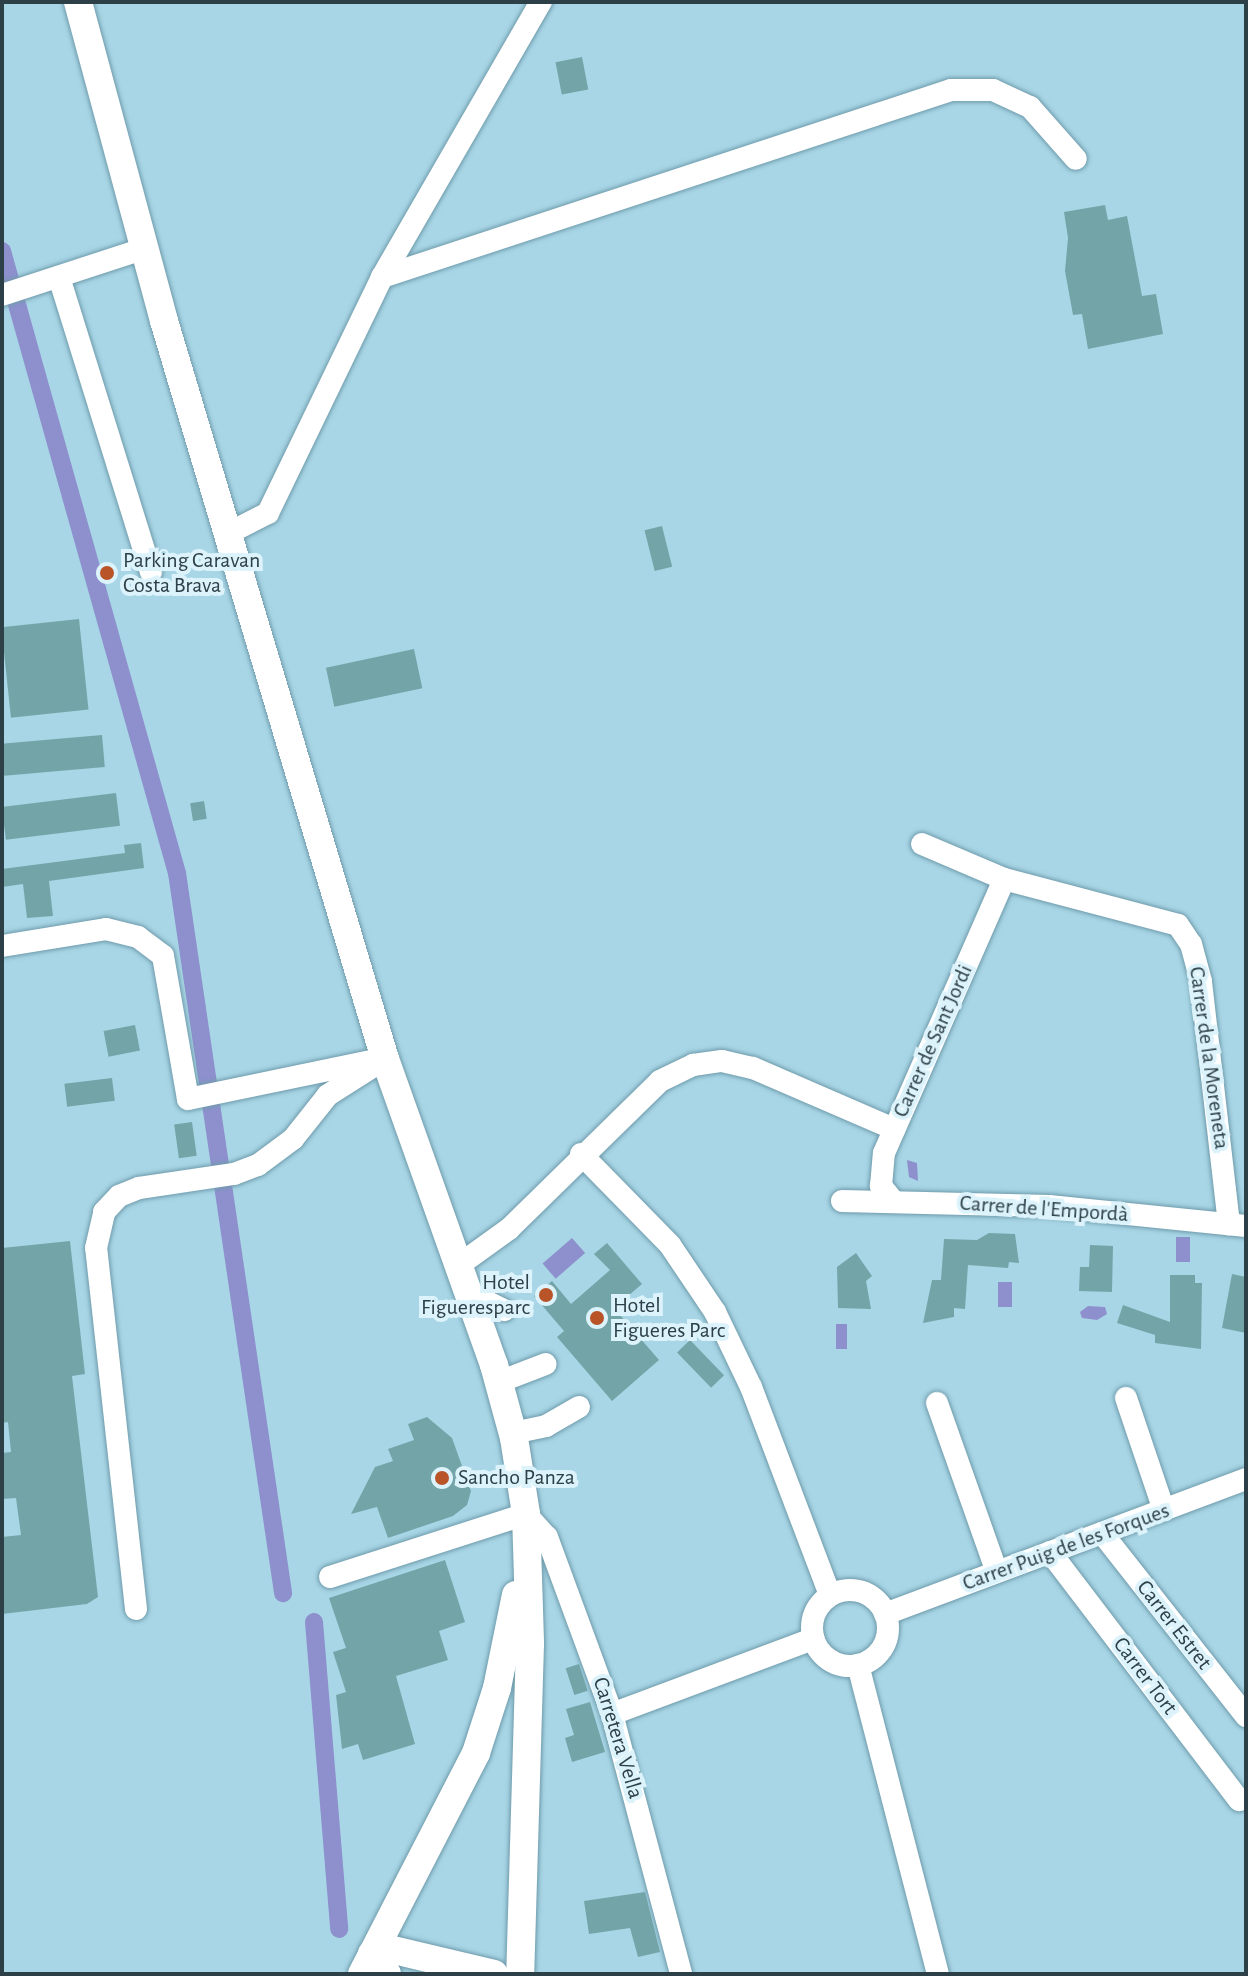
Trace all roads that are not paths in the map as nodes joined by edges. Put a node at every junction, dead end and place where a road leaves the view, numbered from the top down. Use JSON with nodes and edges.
{"nodes":[{"id":1,"x":78,"y":2,"type":"edge"},
{"id":2,"x":541,"y":2,"type":"edge"},
{"id":3,"x":1076,"y":159,"type":"dead end"},
{"id":4,"x":143,"y":249,"type":"junction"},
{"id":5,"x":59,"y":277,"type":"junction"},
{"id":6,"x":382,"y":277,"type":"junction"},
{"id":7,"x":10,"y":293,"type":"edge"},
{"id":8,"x":227,"y":534,"type":"junction"},
{"id":9,"x":151,"y":572,"type":"dead end"},
{"id":10,"x":922,"y":844,"type":"dead end"},
{"id":11,"x":1004,"y":879,"type":"junction"},
{"id":12,"x":2,"y":946,"type":"edge"},
{"id":13,"x":385,"y":1059,"type":"junction"},
{"id":14,"x":894,"y":1129,"type":"junction"},
{"id":15,"x":581,"y":1154,"type":"junction"},
{"id":16,"x":842,"y":1201,"type":"dead end"},
{"id":17,"x":894,"y":1202,"type":"junction"},
{"id":18,"x":1237,"y":1225,"type":"edge"},
{"id":19,"x":459,"y":1265,"type":"junction"},
{"id":20,"x":469,"y":1293,"type":"junction"},
{"id":21,"x":504,"y":1310,"type":"dead end"},
{"id":22,"x":546,"y":1364,"type":"dead end"},
{"id":23,"x":499,"y":1382,"type":"junction"},
{"id":24,"x":1126,"y":1398,"type":"dead end"},
{"id":25,"x":937,"y":1403,"type":"dead end"},
{"id":26,"x":579,"y":1407,"type":"dead end"},
{"id":27,"x":513,"y":1433,"type":"junction"},
{"id":28,"x":1246,"y":1479,"type":"edge"},
{"id":29,"x":1164,"y":1510,"type":"junction"},
{"id":30,"x":526,"y":1514,"type":"junction"},
{"id":31,"x":1102,"y":1533,"type":"junction"},
{"id":32,"x":526,"y":1544,"type":"junction"},
{"id":33,"x":1050,"y":1552,"type":"junction"},
{"id":34,"x":997,"y":1572,"type":"junction"},
{"id":35,"x":330,"y":1577,"type":"dead end"},
{"id":36,"x":830,"y":1595,"type":"junction"},
{"id":37,"x":136,"y":1609,"type":"dead end"},
{"id":38,"x":885,"y":1614,"type":"junction"},
{"id":39,"x":813,"y":1639,"type":"junction"},
{"id":40,"x":858,"y":1665,"type":"junction"},
{"id":41,"x":612,"y":1714,"type":"junction"},
{"id":42,"x":1246,"y":1716,"type":"edge"},
{"id":43,"x":1239,"y":1800,"type":"dead end"},
{"id":44,"x":374,"y":1967,"type":"edge"},
{"id":45,"x":494,"y":1974,"type":"edge"},
{"id":46,"x":520,"y":1974,"type":"edge"},
{"id":47,"x":681,"y":1974,"type":"edge"},
{"id":48,"x":938,"y":1974,"type":"edge"}],
"edges":[{"from":1,"to":4,"type":"main road"},
{"from":2,"to":6,"type":"street"},
{"from":3,"to":6,"type":"street"},
{"from":4,"to":5,"type":"street"},
{"from":4,"to":8,"type":"main road"},
{"from":5,"to":7,"type":"street"},
{"from":5,"to":9,"type":"street"},
{"from":6,"to":8,"type":"street"},
{"from":8,"to":13,"type":"main road"},
{"from":10,"to":11,"type":"street","name":"Carrer de la Moreneta"},
{"from":11,"to":14,"type":"street","name":"Carrer de Sant Jordi"},
{"from":11,"to":18,"type":"street","name":"Carrer de la Moreneta"},
{"from":12,"to":13,"type":"street"},
{"from":13,"to":19,"type":"main road"},
{"from":13,"to":37,"type":"street"},
{"from":14,"to":15,"type":"street"},
{"from":14,"to":17,"type":"street","name":"Carrer de Sant Jordi"},
{"from":15,"to":19,"type":"street"},
{"from":15,"to":36,"type":"street"},
{"from":16,"to":17,"type":"street","name":"Carrer de l'Empordà"},
{"from":17,"to":18,"type":"street","name":"Carrer de l'Empordà"},
{"from":19,"to":20,"type":"main road"},
{"from":20,"to":21,"type":"street"},
{"from":20,"to":23,"type":"main road"},
{"from":22,"to":23,"type":"street"},
{"from":23,"to":27,"type":"main road"},
{"from":24,"to":29,"type":"street"},
{"from":25,"to":34,"type":"street"},
{"from":26,"to":27,"type":"street"},
{"from":27,"to":30,"type":"main road"},
{"from":28,"to":29,"type":"street","name":"Carrer Puig de les Forques"},
{"from":29,"to":31,"type":"street","name":"Carrer Puig de les Forques"},
{"from":30,"to":32,"type":"main road"},
{"from":30,"to":35,"type":"street"},
{"from":30,"to":41,"type":"street","name":"Carretera Vella"},
{"from":31,"to":33,"type":"street","name":"Carrer Puig de les Forques"},
{"from":31,"to":42,"type":"street","name":"Carrer Estret"},
{"from":32,"to":44,"type":"main road"},
{"from":32,"to":46,"type":"main road"},
{"from":33,"to":34,"type":"street","name":"Carrer Puig de les Forques"},
{"from":33,"to":43,"type":"street","name":"Carrer Tort"},
{"from":34,"to":38,"type":"street","name":"Carrer Puig de les Forques"},
{"from":36,"to":38,"type":"street"},
{"from":36,"to":39,"type":"street"},
{"from":38,"to":40,"type":"street"},
{"from":39,"to":40,"type":"street"},
{"from":39,"to":41,"type":"street"},
{"from":40,"to":48,"type":"street"},
{"from":41,"to":47,"type":"street","name":"Carretera Vella"},
{"from":44,"to":45,"type":"main road"}]}
